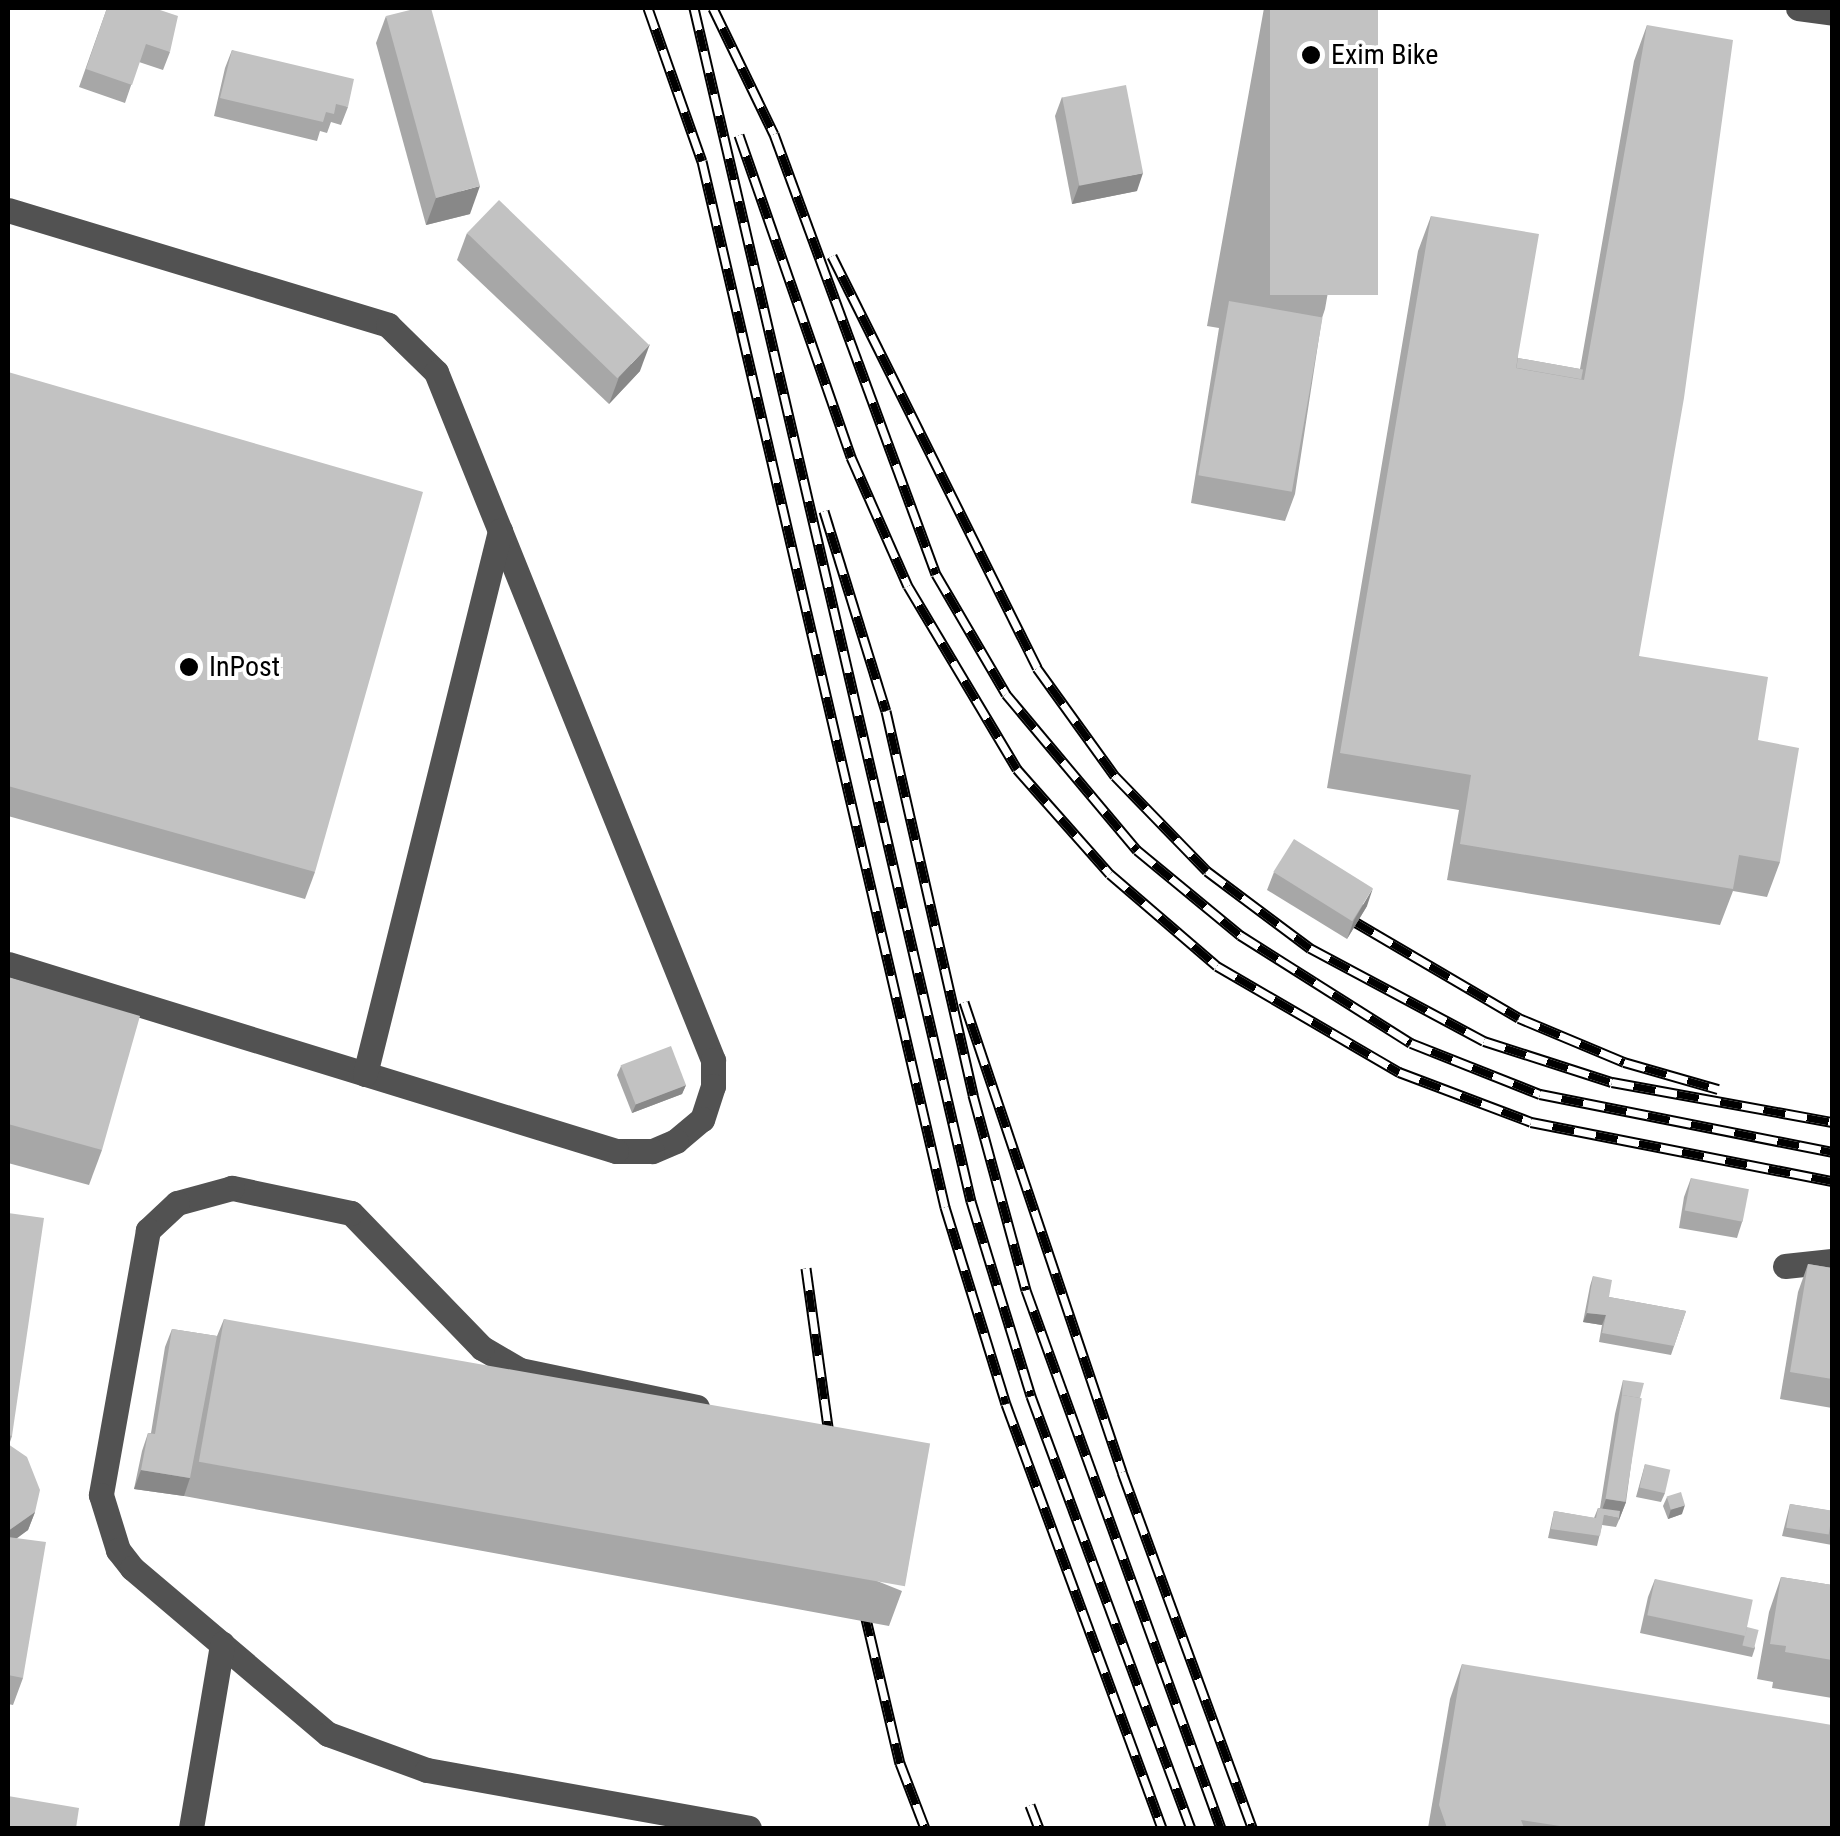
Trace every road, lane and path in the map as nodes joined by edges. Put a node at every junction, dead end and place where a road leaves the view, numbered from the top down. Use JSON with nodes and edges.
{"nodes":[{"id":1,"x":1798,"y":8,"type":"edge"},
{"id":2,"x":1832,"y":14,"type":"edge"},
{"id":3,"x":8,"y":210,"type":"edge"},
{"id":4,"x":500,"y":531,"type":"junction"},
{"id":5,"x":8,"y":964,"type":"edge"},
{"id":6,"x":365,"y":1074,"type":"junction"},
{"id":7,"x":1832,"y":1261,"type":"edge"},
{"id":8,"x":1784,"y":1266,"type":"dead end"},
{"id":9,"x":714,"y":1411,"type":"edge"},
{"id":10,"x":222,"y":1644,"type":"junction"},
{"id":11,"x":191,"y":1828,"type":"edge"},
{"id":12,"x":748,"y":1828,"type":"edge"}],
"edges":[{"from":1,"to":2,"type":"lane"},
{"from":3,"to":4,"type":"lane"},
{"from":4,"to":6,"type":"lane"},
{"from":4,"to":6,"type":"lane"},
{"from":5,"to":6,"type":"lane"},
{"from":7,"to":8,"type":"lane"},
{"from":9,"to":10,"type":"lane"},
{"from":10,"to":11,"type":"lane"},
{"from":10,"to":12,"type":"lane"}]}
